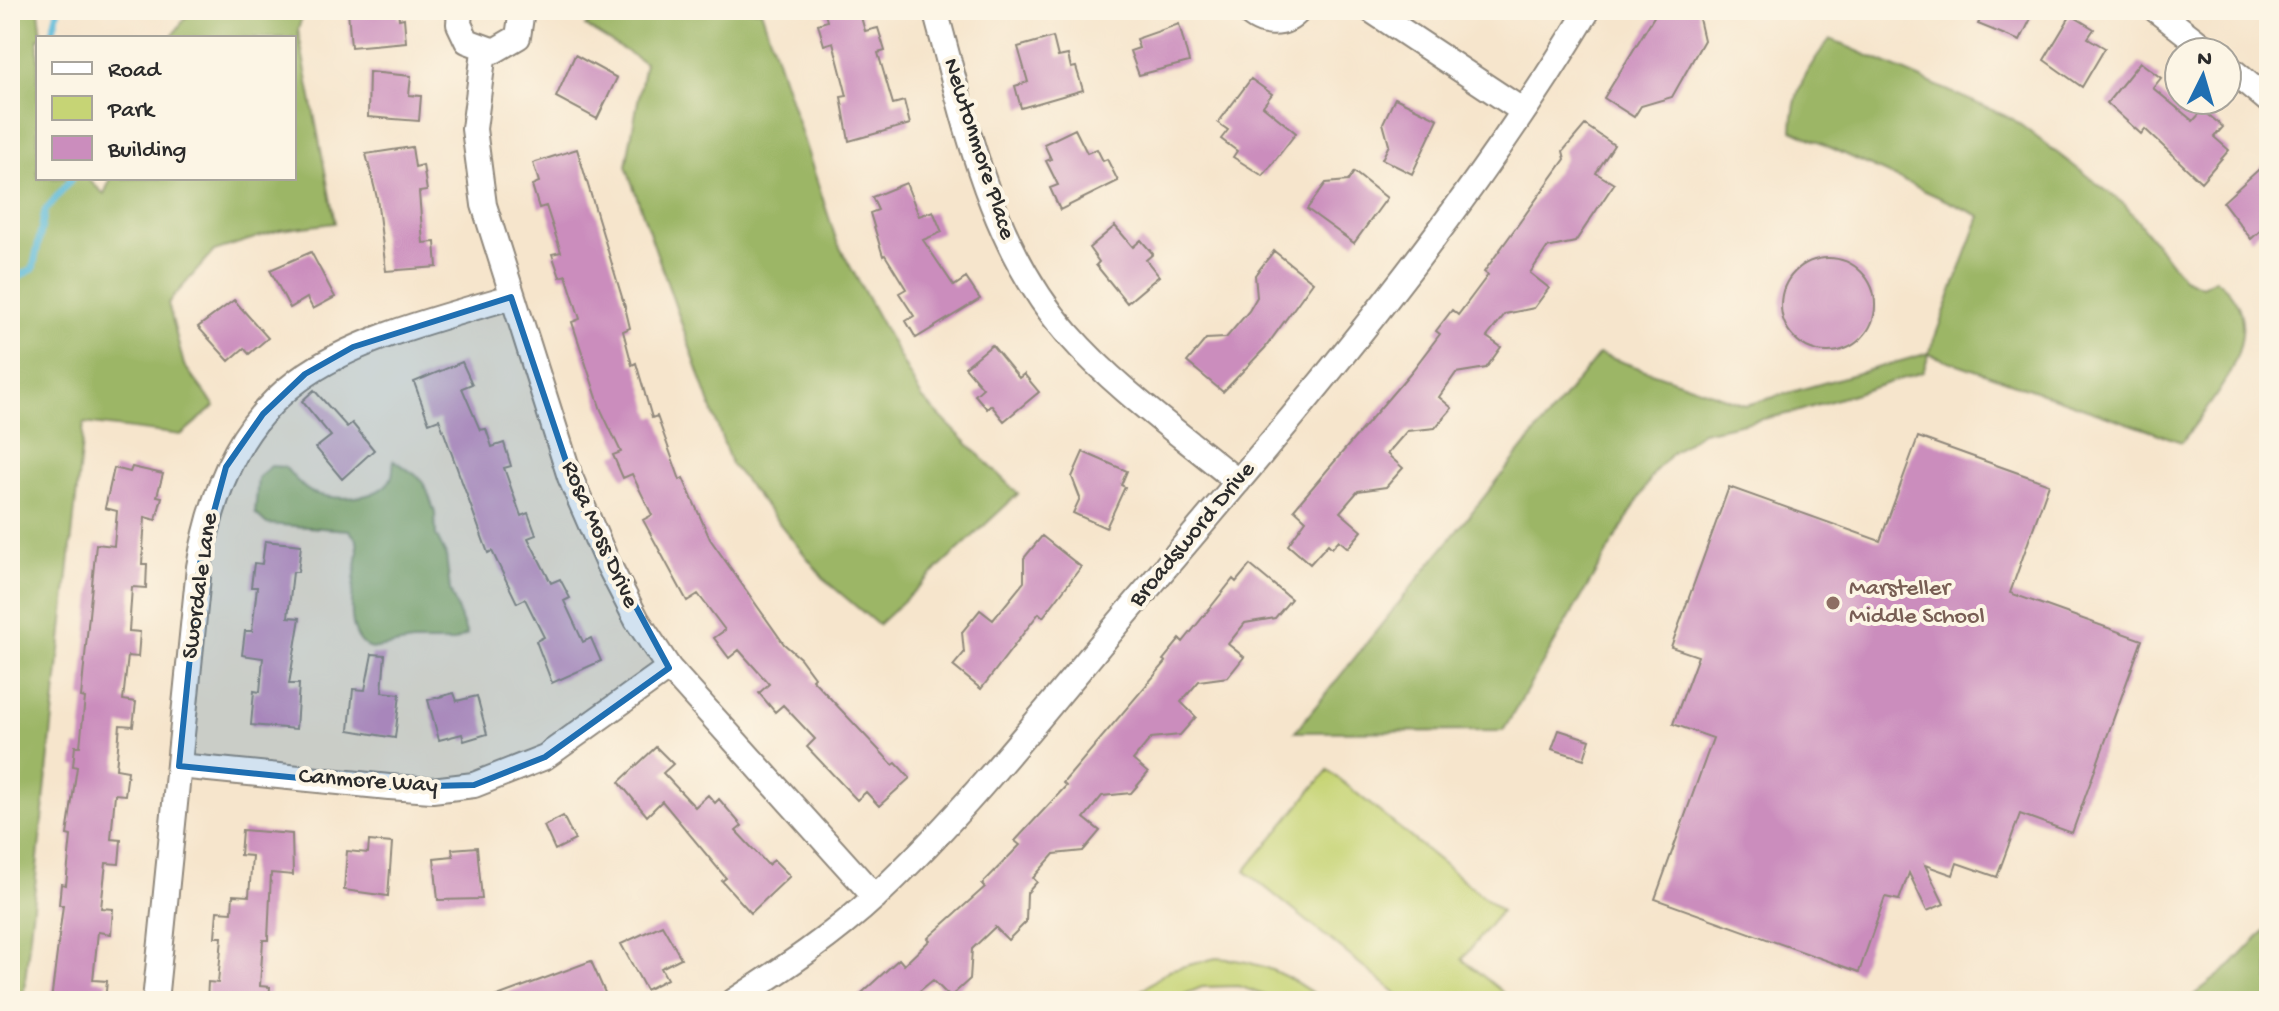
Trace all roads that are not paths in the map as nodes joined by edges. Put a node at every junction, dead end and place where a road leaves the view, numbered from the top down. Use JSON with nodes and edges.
{"nodes":[{"id":1,"x":460,"y":10,"type":"edge"},
{"id":2,"x":522,"y":10,"type":"edge"},
{"id":3,"x":935,"y":10,"type":"edge"},
{"id":4,"x":1246,"y":10,"type":"edge"},
{"id":5,"x":1299,"y":10,"type":"edge"},
{"id":6,"x":1371,"y":10,"type":"edge"},
{"id":7,"x":1588,"y":10,"type":"edge"},
{"id":8,"x":2156,"y":10,"type":"edge"},
{"id":9,"x":2189,"y":36,"type":"edge"},
{"id":10,"x":484,"y":51,"type":"junction"},
{"id":11,"x":2243,"y":79,"type":"edge"},
{"id":12,"x":2269,"y":101,"type":"edge"},
{"id":13,"x":1523,"y":111,"type":"junction"},
{"id":14,"x":511,"y":297,"type":"junction"},
{"id":15,"x":1238,"y":482,"type":"junction"},
{"id":16,"x":669,"y":668,"type":"junction"},
{"id":17,"x":179,"y":766,"type":"junction"},
{"id":18,"x":875,"y":897,"type":"junction"},
{"id":19,"x":155,"y":1001,"type":"edge"},
{"id":20,"x":734,"y":1001,"type":"edge"}],
"edges":[{"from":1,"to":10,"type":"street"},
{"from":2,"to":10,"type":"street"},
{"from":3,"to":15,"type":"street","name":"Newtonmore Place"},
{"from":4,"to":5,"type":"street"},
{"from":6,"to":13,"type":"street"},
{"from":7,"to":13,"type":"street","name":"Broadsword Drive"},
{"from":8,"to":9,"type":"street"},
{"from":10,"to":14,"type":"street","name":"Rosa Moss Drive"},
{"from":11,"to":12,"type":"street"},
{"from":13,"to":15,"type":"street","name":"Broadsword Drive"},
{"from":14,"to":16,"type":"street","name":"Rosa Moss Drive"},
{"from":14,"to":17,"type":"street","name":"Swordale Lane"},
{"from":15,"to":18,"type":"street","name":"Broadsword Drive"},
{"from":16,"to":17,"type":"street","name":"Canmore Way"},
{"from":16,"to":18,"type":"street","name":"Rosa Moss Drive"},
{"from":17,"to":19,"type":"street","name":"Swordale Lane"},
{"from":18,"to":20,"type":"street","name":"Broadsword Drive"}]}
